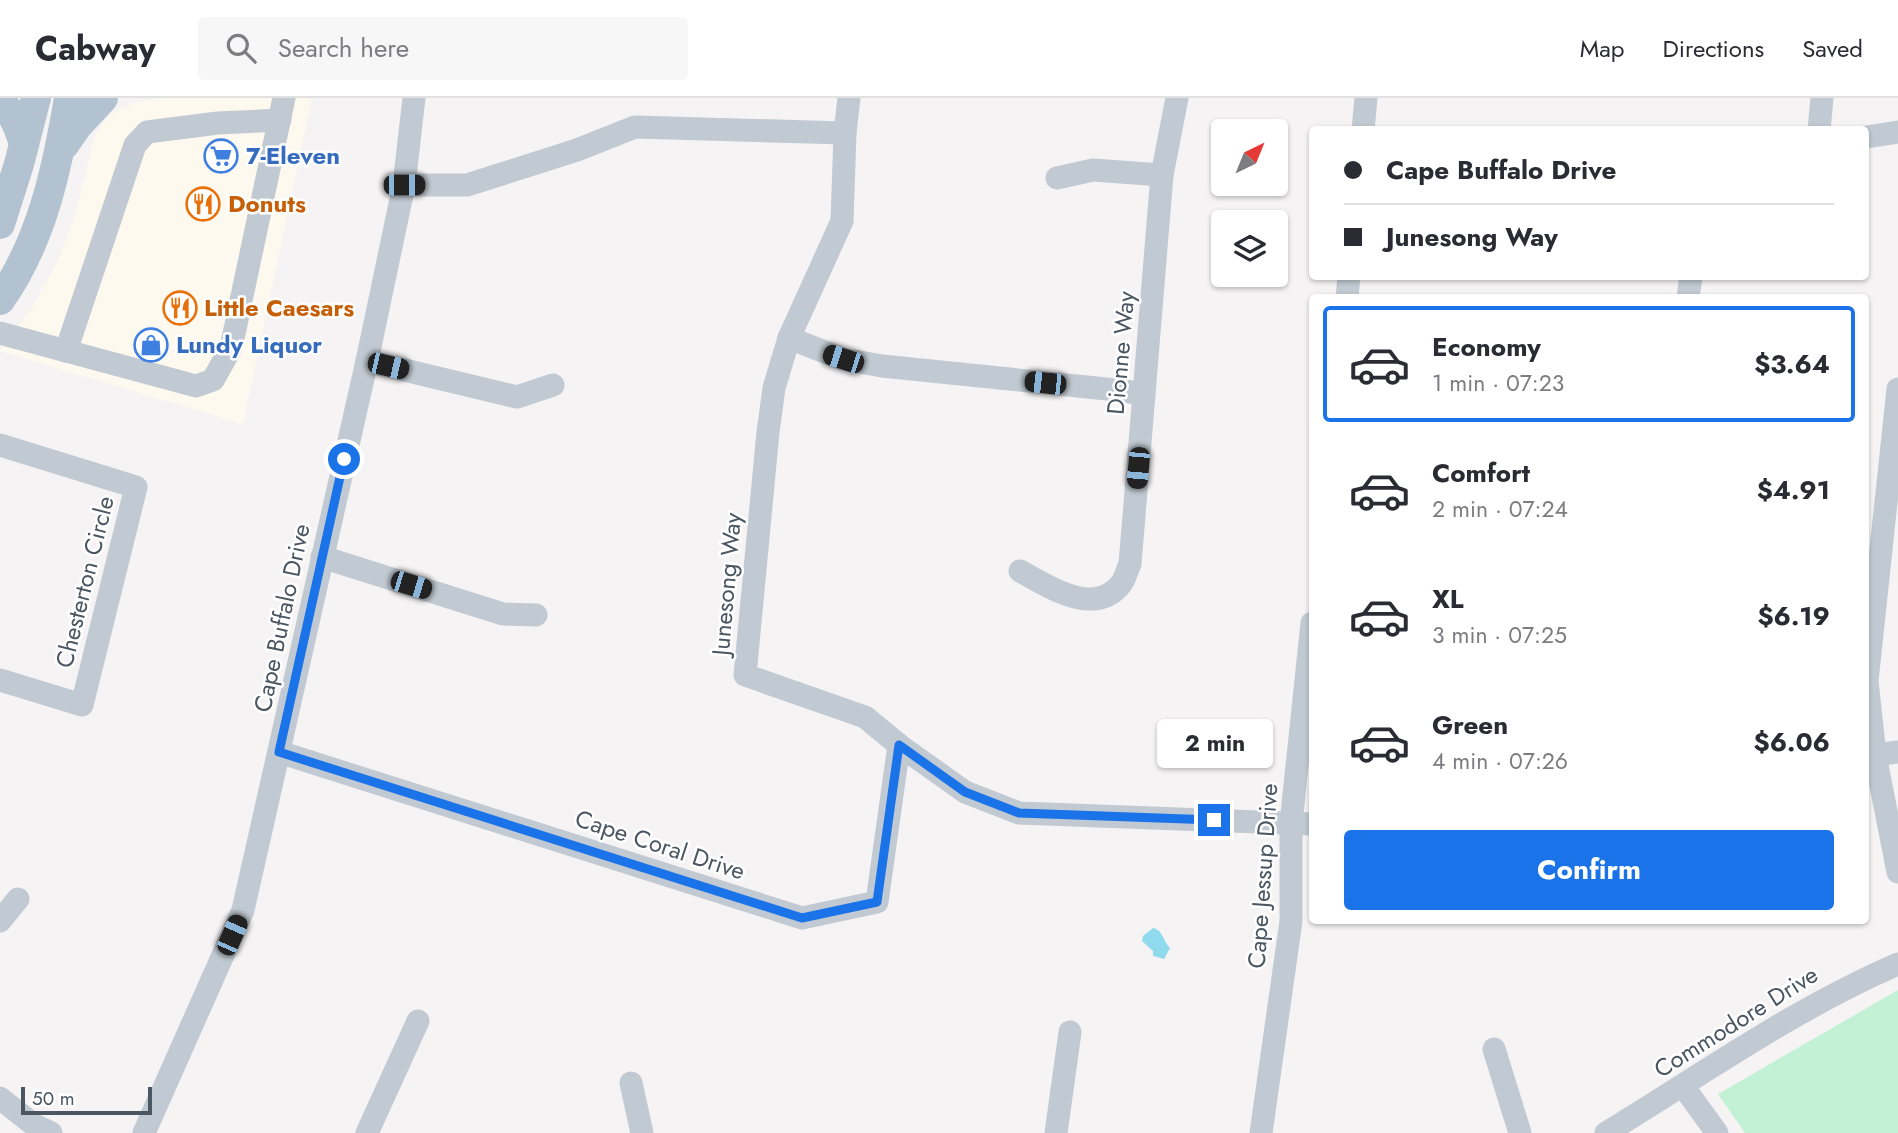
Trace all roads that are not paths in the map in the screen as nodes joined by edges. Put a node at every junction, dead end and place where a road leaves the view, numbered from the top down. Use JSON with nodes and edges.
{"nodes":[{"id":1,"x":36,"y":98,"type":"edge"},
{"id":2,"x":69,"y":98,"type":"edge"},
{"id":3,"x":103,"y":98,"type":"edge"},
{"id":4,"x":415,"y":98,"type":"edge"},
{"id":5,"x":849,"y":98,"type":"edge"},
{"id":6,"x":1177,"y":98,"type":"edge"},
{"id":7,"x":1366,"y":98,"type":"edge"},
{"id":8,"x":1822,"y":98,"type":"edge"},
{"id":9,"x":0,"y":103,"type":"edge"},
{"id":10,"x":282,"y":109,"type":"edge"},
{"id":11,"x":1363,"y":126,"type":"edge"},
{"id":12,"x":1819,"y":126,"type":"edge"},
{"id":13,"x":1898,"y":132,"type":"edge"},
{"id":14,"x":845,"y":133,"type":"junction"},
{"id":15,"x":1869,"y":137,"type":"edge"},
{"id":16,"x":24,"y":144,"type":"junction"},
{"id":17,"x":58,"y":154,"type":"junction"},
{"id":18,"x":1162,"y":174,"type":"junction"},
{"id":19,"x":1057,"y":178,"type":"dead end"},
{"id":20,"x":404,"y":185,"type":"junction"},
{"id":21,"x":0,"y":223,"type":"edge"},
{"id":22,"x":0,"y":300,"type":"edge"},
{"id":23,"x":0,"y":333,"type":"edge"},
{"id":24,"x":789,"y":338,"type":"junction"},
{"id":25,"x":66,"y":351,"type":"junction"},
{"id":26,"x":367,"y":361,"type":"junction"},
{"id":27,"x":553,"y":384,"type":"dead end"},
{"id":28,"x":1898,"y":389,"type":"edge"},
{"id":29,"x":1144,"y":395,"type":"junction"},
{"id":30,"x":0,"y":445,"type":"edge"},
{"id":31,"x":1889,"y":542,"type":"edge"},
{"id":32,"x":322,"y":557,"type":"junction"},
{"id":33,"x":1020,"y":571,"type":"dead end"},
{"id":34,"x":536,"y":615,"type":"dead end"},
{"id":35,"x":1869,"y":668,"type":"edge"},
{"id":36,"x":0,"y":680,"type":"edge"},
{"id":37,"x":1309,"y":683,"type":"edge"},
{"id":38,"x":1869,"y":688,"type":"edge"},
{"id":39,"x":899,"y":745,"type":"junction"},
{"id":40,"x":279,"y":752,"type":"junction"},
{"id":41,"x":1887,"y":754,"type":"edge"},
{"id":42,"x":1302,"y":823,"type":"edge"},
{"id":43,"x":1898,"y":872,"type":"edge"},
{"id":44,"x":18,"y":899,"type":"dead end"},
{"id":45,"x":0,"y":921,"type":"edge"},
{"id":46,"x":1898,"y":964,"type":"edge"},
{"id":47,"x":418,"y":1021,"type":"dead end"},
{"id":48,"x":1070,"y":1032,"type":"dead end"},
{"id":49,"x":1494,"y":1049,"type":"dead end"},
{"id":50,"x":631,"y":1083,"type":"dead end"},
{"id":51,"x":1683,"y":1086,"type":"junction"},
{"id":52,"x":0,"y":1098,"type":"edge"},
{"id":53,"x":51,"y":1133,"type":"edge"},
{"id":54,"x":144,"y":1133,"type":"edge"},
{"id":55,"x":367,"y":1133,"type":"edge"},
{"id":56,"x":642,"y":1133,"type":"edge"},
{"id":57,"x":1056,"y":1133,"type":"edge"},
{"id":58,"x":1261,"y":1133,"type":"edge"},
{"id":59,"x":1520,"y":1133,"type":"edge"},
{"id":60,"x":1606,"y":1133,"type":"edge"},
{"id":61,"x":1717,"y":1133,"type":"edge"}],
"edges":[{"from":1,"to":16,"type":"main road"},
{"from":2,"to":17,"type":"main road"},
{"from":3,"to":17,"type":"main road"},
{"from":4,"to":20,"type":"street","name":"Cape Buffalo Drive"},
{"from":5,"to":14,"type":"street","name":"Junesong Way"},
{"from":6,"to":18,"type":"street","name":"Dionne Way"},
{"from":7,"to":11,"type":"street"},
{"from":8,"to":12,"type":"street"},
{"from":9,"to":16,"type":"main road"},
{"from":10,"to":25,"type":"street"},
{"from":10,"to":25,"type":"street"},
{"from":13,"to":15,"type":"street"},
{"from":14,"to":20,"type":"street"},
{"from":14,"to":24,"type":"street","name":"Junesong Way"},
{"from":16,"to":21,"type":"main road"},
{"from":17,"to":22,"type":"main road"},
{"from":18,"to":19,"type":"street"},
{"from":18,"to":29,"type":"street","name":"Dionne Way"},
{"from":20,"to":26,"type":"street","name":"Cape Buffalo Drive"},
{"from":23,"to":25,"type":"street"},
{"from":24,"to":29,"type":"street"},
{"from":24,"to":39,"type":"street","name":"Junesong Way"},
{"from":26,"to":27,"type":"street"},
{"from":26,"to":32,"type":"street","name":"Cape Buffalo Drive"},
{"from":28,"to":31,"type":"street"},
{"from":29,"to":33,"type":"street","name":"Dionne Way"},
{"from":30,"to":36,"type":"street","name":"Chesterton Circle"},
{"from":31,"to":35,"type":"street"},
{"from":32,"to":34,"type":"street"},
{"from":32,"to":40,"type":"street","name":"Cape Buffalo Drive"},
{"from":37,"to":42,"type":"street","name":"Cape Jessup Drive"},
{"from":38,"to":41,"type":"street"},
{"from":39,"to":40,"type":"street","name":"Cape Coral Drive"},
{"from":39,"to":42,"type":"street","name":"Junesong Way"},
{"from":40,"to":54,"type":"street","name":"Cape Buffalo Drive"},
{"from":41,"to":43,"type":"street"},
{"from":42,"to":58,"type":"street","name":"Cape Jessup Drive"},
{"from":44,"to":45,"type":"street"},
{"from":46,"to":51,"type":"street","name":"Commodore Drive"},
{"from":47,"to":55,"type":"street"},
{"from":48,"to":57,"type":"street"},
{"from":49,"to":59,"type":"street"},
{"from":50,"to":56,"type":"street"},
{"from":51,"to":60,"type":"street","name":"Commodore Drive"},
{"from":51,"to":61,"type":"street"},
{"from":52,"to":53,"type":"street"}]}
